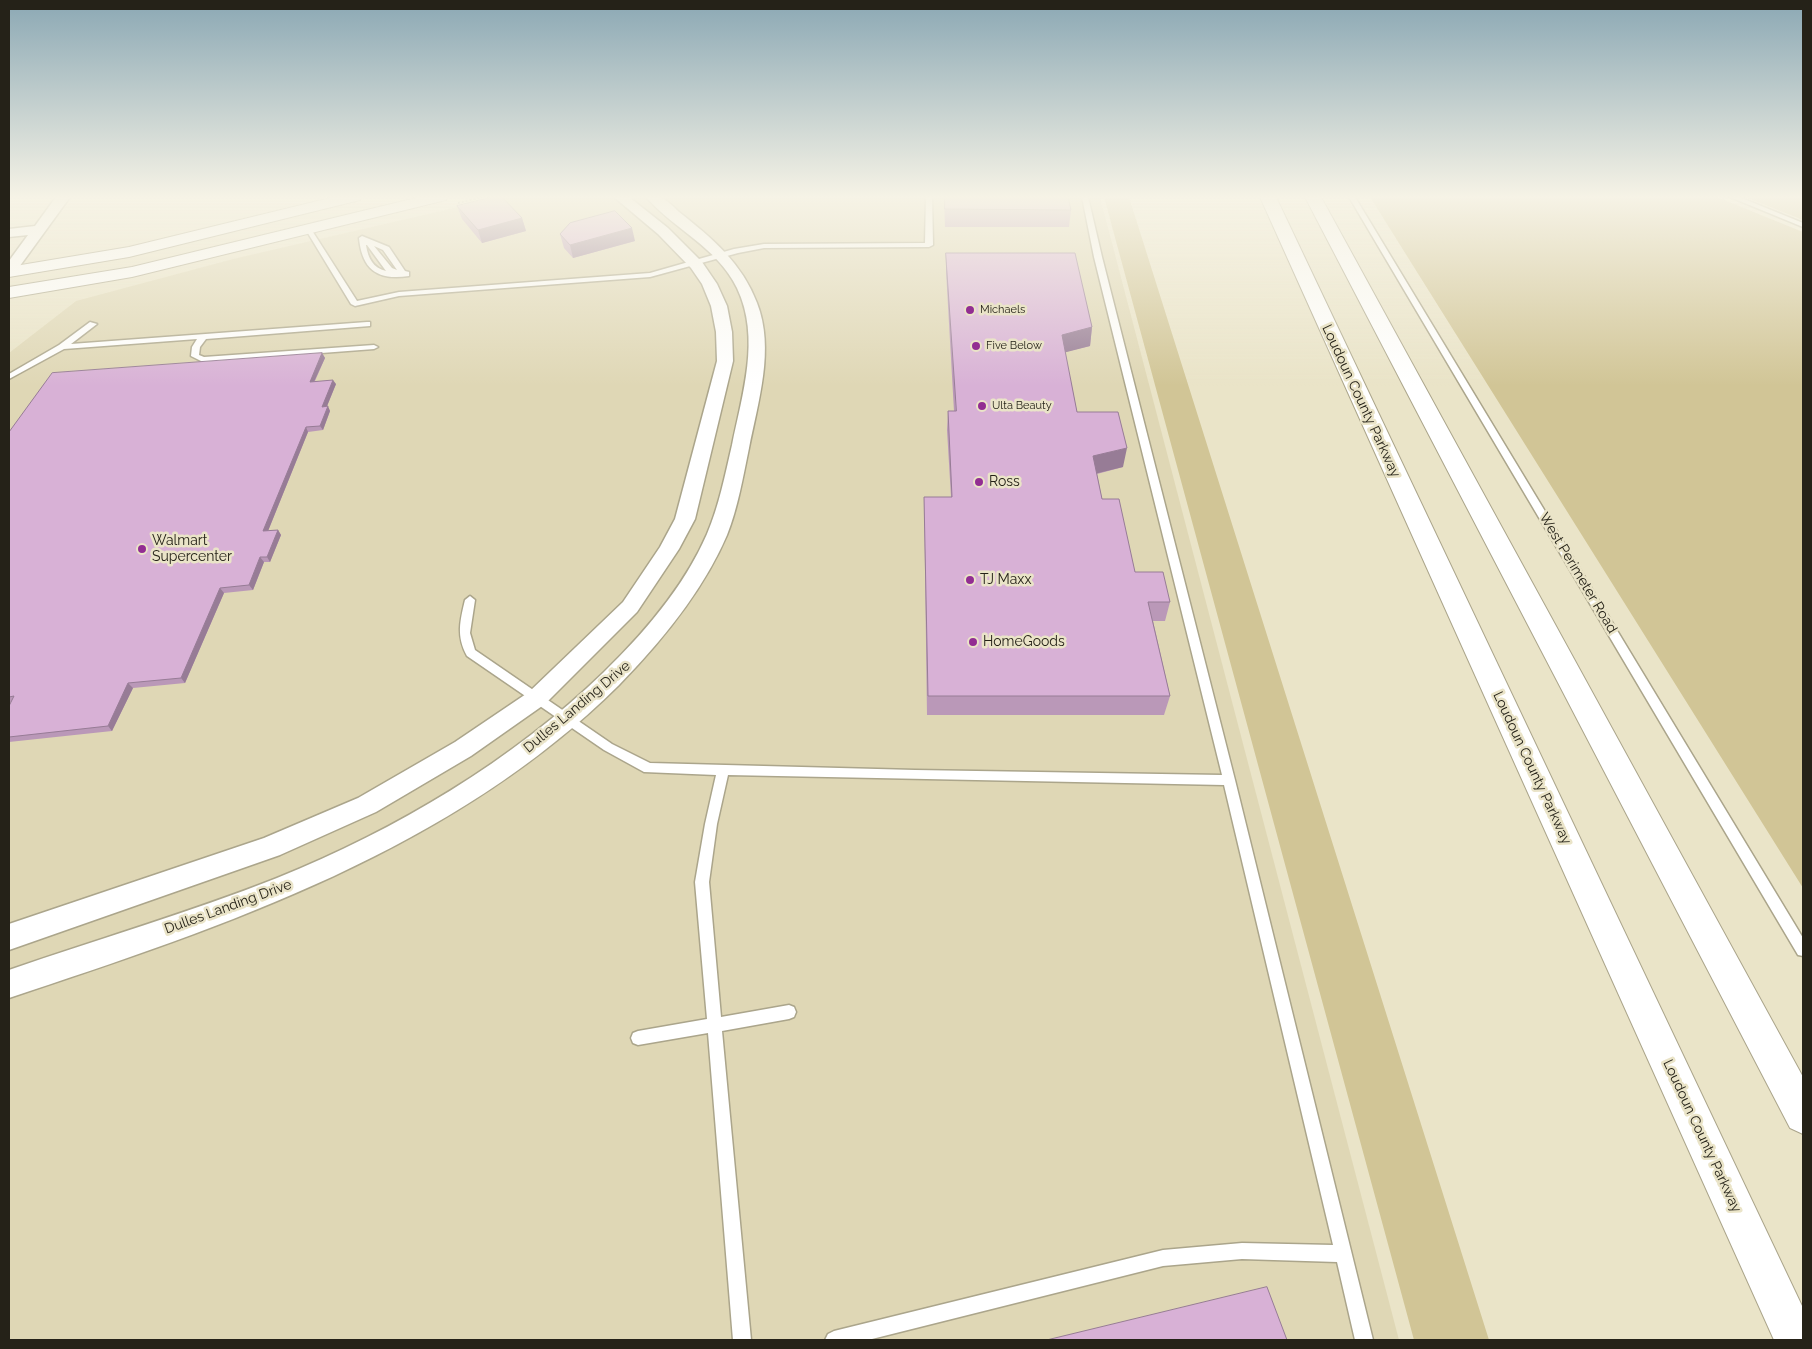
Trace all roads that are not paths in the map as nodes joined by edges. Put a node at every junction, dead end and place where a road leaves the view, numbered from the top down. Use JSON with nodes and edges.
{"nodes":[{"id":1,"x":17,"y":260,"type":"edge"},
{"id":2,"x":81,"y":260,"type":"edge"},
{"id":3,"x":182,"y":260,"type":"edge"},
{"id":4,"x":328,"y":260,"type":"edge"},
{"id":5,"x":367,"y":260,"type":"edge"},
{"id":6,"x":383,"y":260,"type":"edge"},
{"id":7,"x":693,"y":260,"type":"edge"},
{"id":8,"x":705,"y":260,"type":"edge"},
{"id":9,"x":725,"y":260,"type":"edge"},
{"id":10,"x":1099,"y":260,"type":"edge"},
{"id":11,"x":1297,"y":260,"type":"edge"},
{"id":12,"x":1347,"y":260,"type":"edge"},
{"id":13,"x":1390,"y":260,"type":"edge"},
{"id":14,"x":696,"y":263,"type":"junction"},
{"id":15,"x":9,"y":272,"type":"edge"},
{"id":16,"x":403,"y":274,"type":"joint"},
{"id":17,"x":9,"y":293,"type":"edge"},
{"id":18,"x":93,"y":324,"type":"dead end"},
{"id":19,"x":367,"y":324,"type":"dead end"},
{"id":20,"x":202,"y":338,"type":"junction"},
{"id":21,"x":62,"y":347,"type":"junction"},
{"id":22,"x":374,"y":347,"type":"dead end"},
{"id":23,"x":9,"y":376,"type":"edge"},
{"id":24,"x":470,"y":600,"type":"dead end"},
{"id":25,"x":537,"y":698,"type":"junction"},
{"id":26,"x":568,"y":718,"type":"junction"},
{"id":27,"x":723,"y":771,"type":"junction"},
{"id":28,"x":1229,"y":780,"type":"junction"},
{"id":29,"x":9,"y":937,"type":"edge"},
{"id":30,"x":1803,"y":950,"type":"edge"},
{"id":31,"x":9,"y":984,"type":"edge"},
{"id":32,"x":789,"y":1012,"type":"dead end"},
{"id":33,"x":715,"y":1024,"type":"junction"},
{"id":34,"x":638,"y":1038,"type":"dead end"},
{"id":35,"x":1803,"y":1115,"type":"edge"},
{"id":36,"x":1344,"y":1254,"type":"junction"},
{"id":37,"x":742,"y":1340,"type":"edge"},
{"id":38,"x":834,"y":1340,"type":"edge"},
{"id":39,"x":1364,"y":1340,"type":"edge"},
{"id":40,"x":1796,"y":1340,"type":"edge"}],
"edges":[{"from":1,"to":15,"type":"street"},
{"from":2,"to":15,"type":"main road"},
{"from":3,"to":17,"type":"main road"},
{"from":4,"to":14,"type":"lane"},
{"from":5,"to":16,"type":"lane"},
{"from":6,"to":16,"type":"lane"},
{"from":7,"to":14,"type":"street"},
{"from":8,"to":14,"type":"lane"},
{"from":9,"to":26,"type":"street","name":"Dulles Landing Drive"},
{"from":10,"to":28,"type":"lane"},
{"from":11,"to":40,"type":"main road","name":"Loudoun County Parkway"},
{"from":12,"to":35,"type":"main road"},
{"from":13,"to":30,"type":"lane","name":"West Perimeter Road"},
{"from":14,"to":25,"type":"street"},
{"from":18,"to":21,"type":"lane"},
{"from":19,"to":20,"type":"lane"},
{"from":20,"to":21,"type":"lane"},
{"from":20,"to":22,"type":"lane"},
{"from":21,"to":23,"type":"lane"},
{"from":24,"to":25,"type":"lane"},
{"from":25,"to":26,"type":"lane"},
{"from":25,"to":29,"type":"street"},
{"from":26,"to":27,"type":"lane"},
{"from":26,"to":31,"type":"street","name":"Dulles Landing Drive"},
{"from":27,"to":28,"type":"lane"},
{"from":27,"to":33,"type":"lane"},
{"from":28,"to":36,"type":"lane"},
{"from":32,"to":33,"type":"lane"},
{"from":33,"to":34,"type":"lane"},
{"from":33,"to":37,"type":"lane"},
{"from":36,"to":38,"type":"lane"},
{"from":36,"to":39,"type":"lane"}]}
